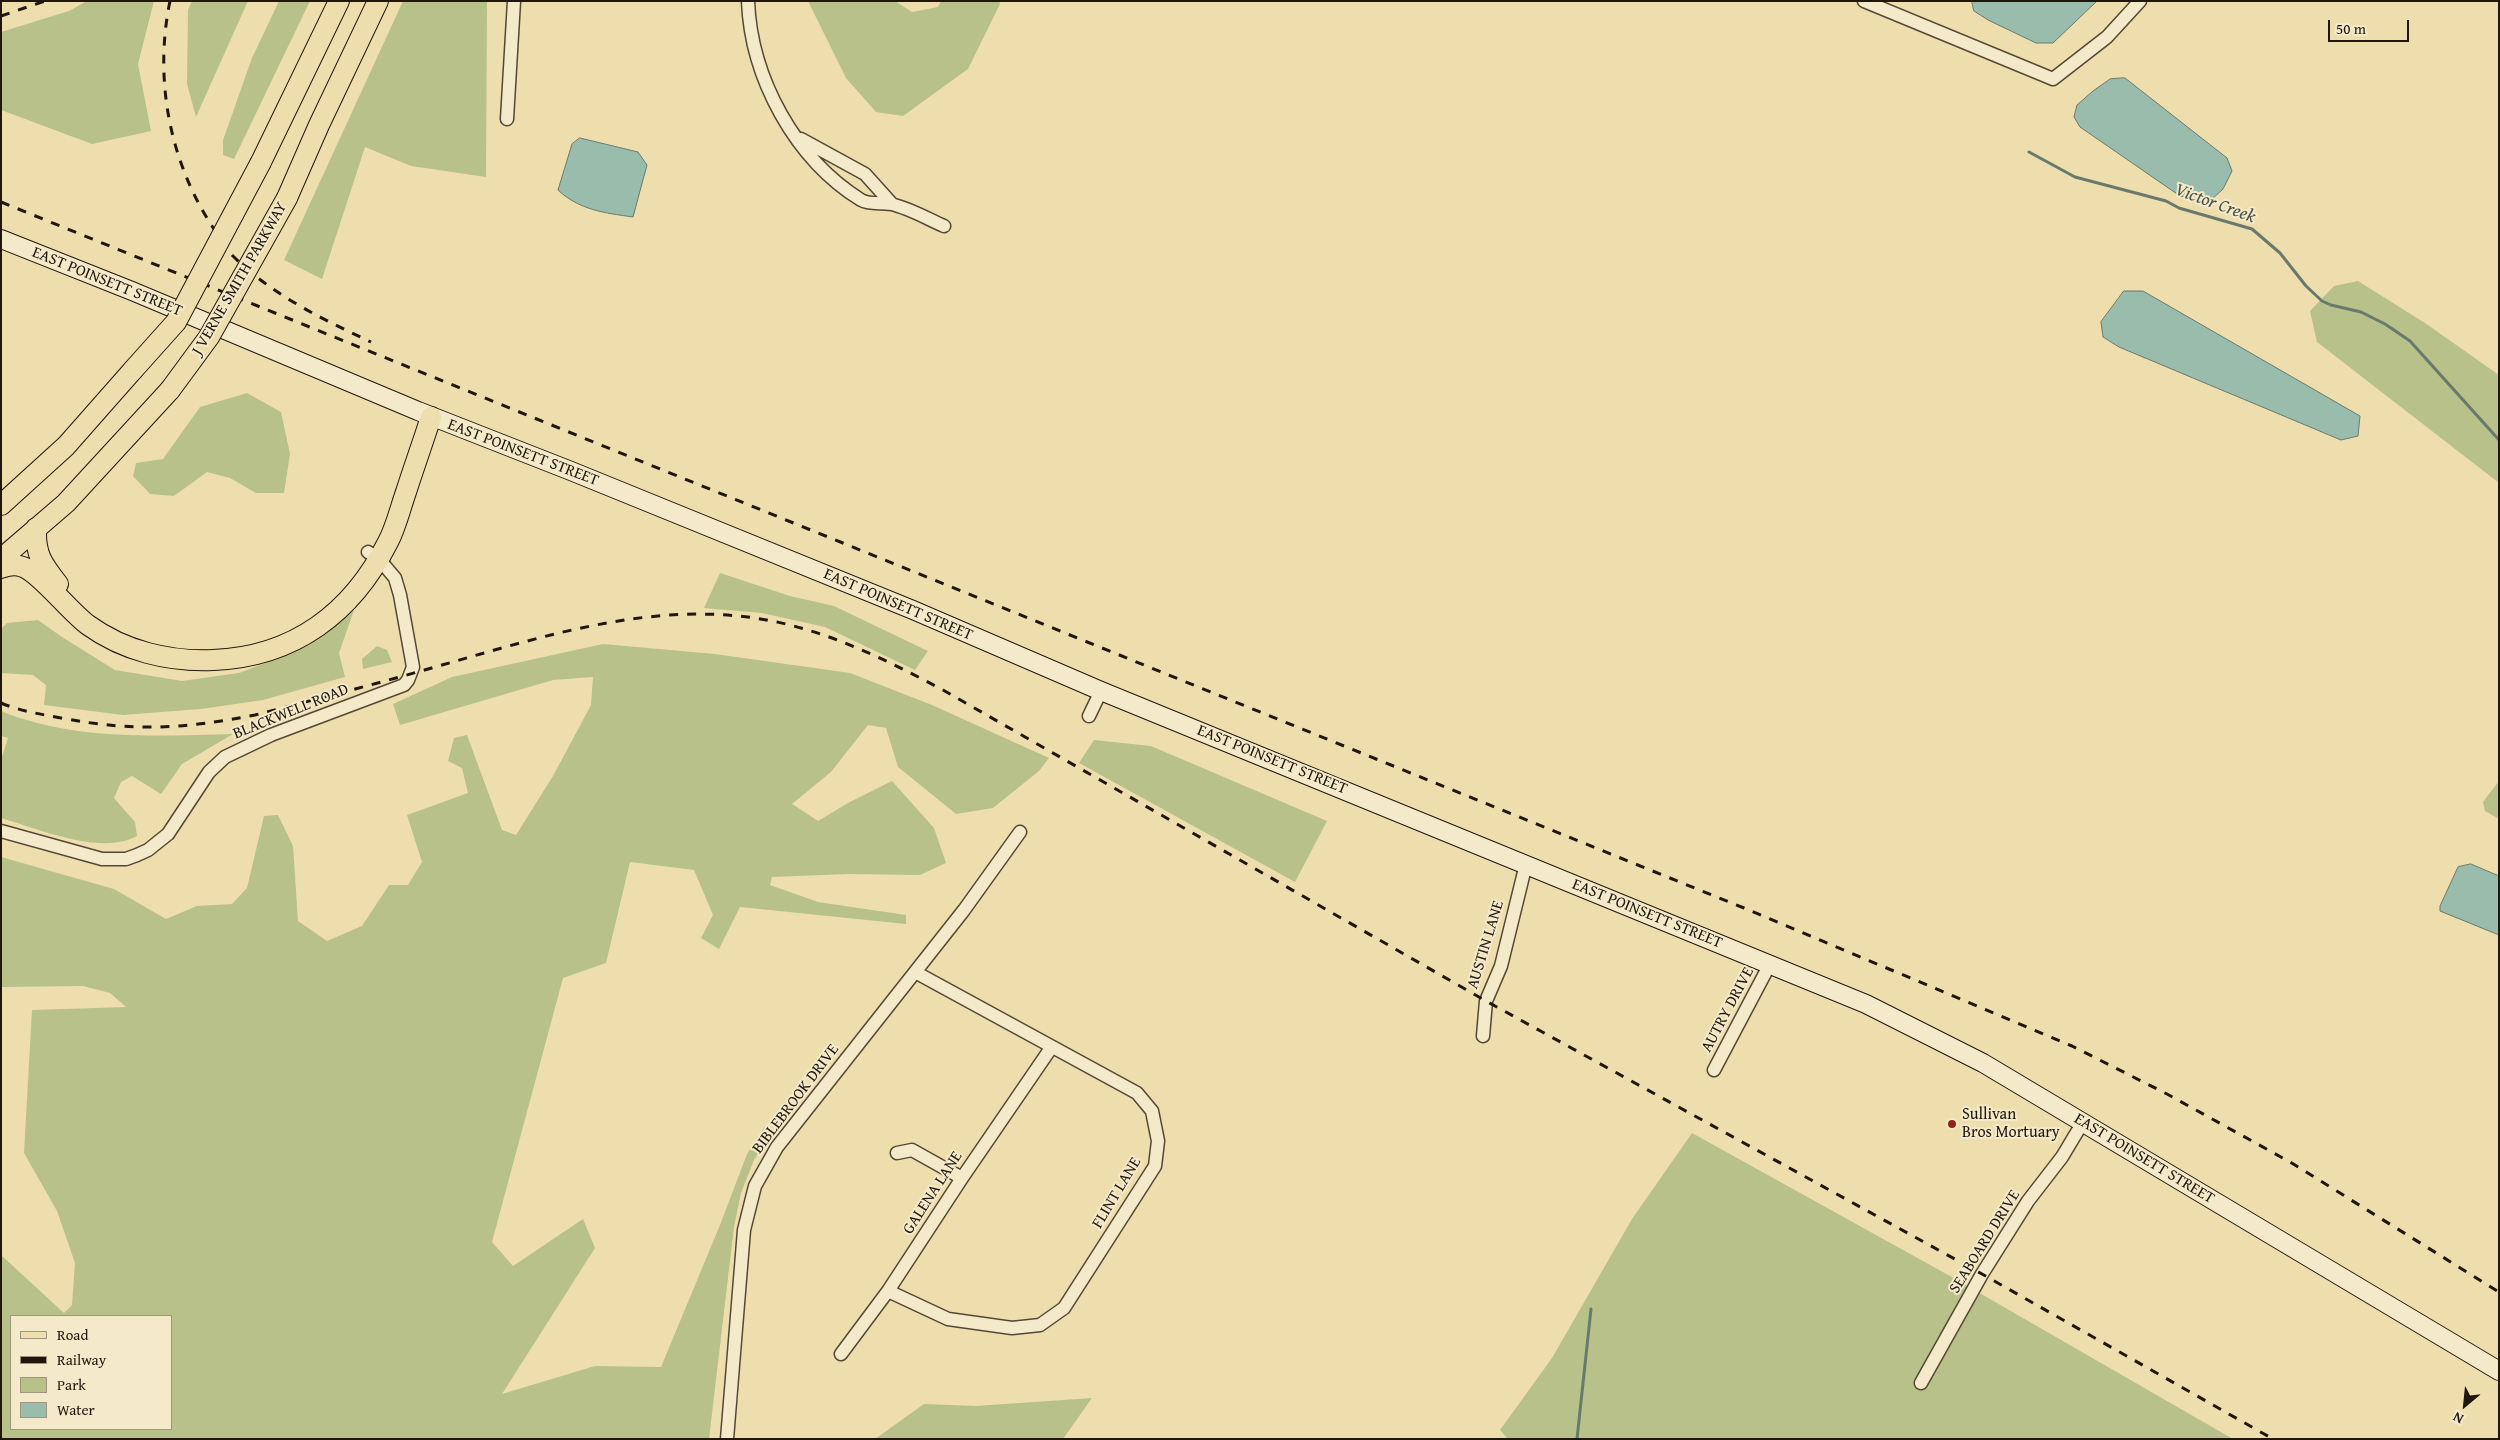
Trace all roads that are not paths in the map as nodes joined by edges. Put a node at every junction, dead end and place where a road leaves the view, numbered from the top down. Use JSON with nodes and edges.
{"nodes":[{"id":1,"x":339,"y":1,"type":"edge"},
{"id":2,"x":378,"y":1,"type":"edge"},
{"id":3,"x":514,"y":1,"type":"edge"},
{"id":4,"x":748,"y":1,"type":"edge"},
{"id":5,"x":1864,"y":1,"type":"edge"},
{"id":6,"x":2140,"y":1,"type":"edge"},
{"id":7,"x":507,"y":118,"type":"dead end"},
{"id":8,"x":797,"y":137,"type":"junction"},
{"id":9,"x":892,"y":204,"type":"junction"},
{"id":10,"x":944,"y":226,"type":"dead end"},
{"id":11,"x":1,"y":239,"type":"edge"},
{"id":12,"x":424,"y":414,"type":"junction"},
{"id":13,"x":1,"y":505,"type":"edge"},
{"id":14,"x":36,"y":528,"type":"junction"},
{"id":15,"x":373,"y":556,"type":"junction"},
{"id":16,"x":1,"y":559,"type":"edge"},
{"id":17,"x":1,"y":568,"type":"edge"},
{"id":18,"x":1101,"y":690,"type":"junction"},
{"id":19,"x":1090,"y":716,"type":"dead end"},
{"id":20,"x":1,"y":831,"type":"edge"},
{"id":21,"x":1020,"y":832,"type":"dead end"},
{"id":22,"x":1526,"y":864,"type":"junction"},
{"id":23,"x":1770,"y":964,"type":"junction"},
{"id":24,"x":915,"y":972,"type":"junction"},
{"id":25,"x":1483,"y":1036,"type":"dead end"},
{"id":26,"x":1052,"y":1048,"type":"junction"},
{"id":27,"x":1714,"y":1070,"type":"dead end"},
{"id":28,"x":2083,"y":1122,"type":"junction"},
{"id":29,"x":897,"y":1154,"type":"dead end"},
{"id":30,"x":962,"y":1178,"type":"junction"},
{"id":31,"x":888,"y":1291,"type":"junction"},
{"id":32,"x":841,"y":1354,"type":"dead end"},
{"id":33,"x":2499,"y":1371,"type":"edge"},
{"id":34,"x":1921,"y":1383,"type":"dead end"},
{"id":35,"x":726,"y":1439,"type":"edge"}],
"edges":[{"from":1,"to":13,"type":"main road","bridge":true},
{"from":2,"to":14,"type":"main road","name":"J VERNE SMITH PARKWAY","bridge":true},
{"from":3,"to":7,"type":"street"},
{"from":4,"to":8,"type":"street"},
{"from":5,"to":6,"type":"street"},
{"from":8,"to":9,"type":"street"},
{"from":8,"to":9,"type":"street"},
{"from":9,"to":10,"type":"street"},
{"from":11,"to":12,"type":"main road","name":"EAST POINSETT STREET"},
{"from":12,"to":15,"type":"main road"},
{"from":12,"to":18,"type":"main road","name":"EAST POINSETT STREET"},
{"from":14,"to":15,"type":"main road"},
{"from":14,"to":16,"type":"main road","name":"J VERNE SMITH PARKWAY"},
{"from":15,"to":17,"type":"main road"},
{"from":15,"to":20,"type":"street","name":"BLACKWELL ROAD"},
{"from":18,"to":19,"type":"street"},
{"from":18,"to":22,"type":"main road","name":"EAST POINSETT STREET"},
{"from":21,"to":24,"type":"street","name":"BIBLEBROOK DRIVE"},
{"from":22,"to":23,"type":"main road","name":"EAST POINSETT STREET"},
{"from":22,"to":25,"type":"street","name":"AUSTIN LANE"},
{"from":23,"to":27,"type":"street","name":"AUTRY DRIVE"},
{"from":23,"to":28,"type":"main road","name":"EAST POINSETT STREET"},
{"from":24,"to":26,"type":"street","name":"FLINT LANE"},
{"from":24,"to":35,"type":"street","name":"BIBLEBROOK DRIVE"},
{"from":26,"to":30,"type":"street","name":"GALENA LANE"},
{"from":26,"to":31,"type":"street","name":"FLINT LANE"},
{"from":28,"to":33,"type":"main road","name":"EAST POINSETT STREET"},
{"from":28,"to":34,"type":"street","name":"SEABOARD DRIVE"},
{"from":29,"to":30,"type":"street"},
{"from":30,"to":31,"type":"street","name":"GALENA LANE"},
{"from":31,"to":32,"type":"street","name":"GALENA LANE"}]}
